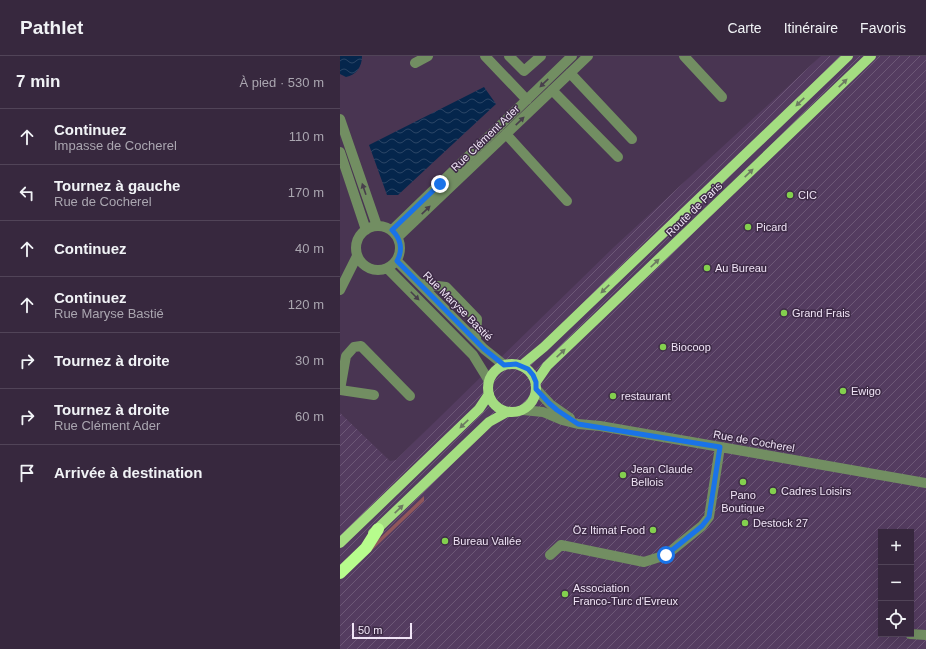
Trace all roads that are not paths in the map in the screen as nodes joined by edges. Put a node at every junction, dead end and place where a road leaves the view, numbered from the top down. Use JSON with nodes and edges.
{"nodes":[{"id":1,"x":428,"y":56,"type":"edge"},
{"id":2,"x":485,"y":56,"type":"edge"},
{"id":3,"x":509,"y":56,"type":"edge"},
{"id":4,"x":541,"y":56,"type":"edge"},
{"id":5,"x":588,"y":56,"type":"edge"},
{"id":6,"x":684,"y":56,"type":"edge"},
{"id":7,"x":848,"y":56,"type":"edge"},
{"id":8,"x":871,"y":56,"type":"edge"},
{"id":9,"x":566,"y":58,"type":"edge"},
{"id":10,"x":415,"y":63,"type":"dead end"},
{"id":11,"x":570,"y":73,"type":"junction"},
{"id":12,"x":552,"y":90,"type":"junction"},
{"id":13,"x":722,"y":97,"type":"dead end"},
{"id":14,"x":527,"y":100,"type":"junction"},
{"id":15,"x":340,"y":120,"type":"edge"},
{"id":16,"x":506,"y":134,"type":"junction"},
{"id":17,"x":632,"y":139,"type":"dead end"},
{"id":18,"x":340,"y":152,"type":"edge"},
{"id":19,"x":618,"y":157,"type":"dead end"},
{"id":20,"x":567,"y":201,"type":"dead end"},
{"id":21,"x":377,"y":226,"type":"junction"},
{"id":22,"x":366,"y":230,"type":"junction"},
{"id":23,"x":395,"y":234,"type":"junction"},
{"id":24,"x":357,"y":256,"type":"junction"},
{"id":25,"x":397,"y":261,"type":"junction"},
{"id":26,"x":369,"y":269,"type":"junction"},
{"id":27,"x":388,"y":269,"type":"junction"},
{"id":28,"x":347,"y":279,"type":"junction"},
{"id":29,"x":420,"y":284,"type":"junction"},
{"id":30,"x":340,"y":290,"type":"edge"},
{"id":31,"x":476,"y":340,"type":"junction"},
{"id":32,"x":504,"y":365,"type":"junction"},
{"id":33,"x":521,"y":366,"type":"junction"},
{"id":34,"x":489,"y":381,"type":"junction"},
{"id":35,"x":536,"y":385,"type":"junction"},
{"id":36,"x":340,"y":390,"type":"edge"},
{"id":37,"x":489,"y":394,"type":"junction"},
{"id":38,"x":374,"y":395,"type":"dead end"},
{"id":39,"x":410,"y":396,"type":"dead end"},
{"id":40,"x":523,"y":410,"type":"junction"},
{"id":41,"x":507,"y":412,"type":"junction"},
{"id":42,"x":578,"y":424,"type":"junction"},
{"id":43,"x":720,"y":447,"type":"junction"},
{"id":44,"x":926,"y":483,"type":"edge"},
{"id":45,"x":378,"y":529,"type":"junction"},
{"id":46,"x":340,"y":542,"type":"edge"},
{"id":47,"x":550,"y":555,"type":"dead end"},
{"id":48,"x":340,"y":565,"type":"edge"},
{"id":49,"x":340,"y":573,"type":"edge"},
{"id":50,"x":914,"y":634,"type":"edge"},
{"id":51,"x":926,"y":636,"type":"edge"}],
"edges":[{"from":1,"to":10,"type":"street"},
{"from":2,"to":14,"type":"street"},
{"from":3,"to":4,"type":"street"},
{"from":5,"to":11,"type":"street","name":"Rue Clément Ader"},
{"from":6,"to":13,"type":"street"},
{"from":7,"to":33,"type":"main road","name":"Route de Paris","one_way":true},
{"from":35,"to":8,"type":"main road","name":"Route de Paris","one_way":true},
{"from":9,"to":14,"type":"street","name":"Rue Clément Ader","one_way":true},
{"from":11,"to":12,"type":"street","name":"Rue Clément Ader"},
{"from":11,"to":17,"type":"street"},
{"from":16,"to":12,"type":"street","name":"Rue Clément Ader","one_way":true},
{"from":12,"to":19,"type":"street"},
{"from":14,"to":23,"type":"street","name":"Rue Clément Ader"},
{"from":21,"to":15,"type":"street","one_way":true},
{"from":16,"to":20,"type":"street"},
{"from":23,"to":16,"type":"street","name":"Rue Clément Ader","one_way":true},
{"from":18,"to":22,"type":"street"},
{"from":21,"to":22,"type":"street"},
{"from":21,"to":23,"type":"street"},
{"from":22,"to":24,"type":"street"},
{"from":23,"to":25,"type":"street"},
{"from":24,"to":26,"type":"street"},
{"from":24,"to":28,"type":"street"},
{"from":25,"to":27,"type":"street"},
{"from":25,"to":29,"type":"street","name":"Rue Maryse Bastié"},
{"from":26,"to":27,"type":"street"},
{"from":26,"to":28,"type":"street"},
{"from":27,"to":34,"type":"street","one_way":true},
{"from":28,"to":30,"type":"street"},
{"from":29,"to":31,"type":"street","name":"Rue Maryse Bastié"},
{"from":29,"to":31,"type":"street"},
{"from":31,"to":32,"type":"street","name":"Rue Maryse Bastié"},
{"from":32,"to":33,"type":"main road"},
{"from":32,"to":34,"type":"main road"},
{"from":33,"to":35,"type":"main road"},
{"from":34,"to":37,"type":"main road"},
{"from":35,"to":40,"type":"main road"},
{"from":35,"to":42,"type":"street","name":"Rue de Cocherel"},
{"from":36,"to":38,"type":"street"},
{"from":36,"to":39,"type":"street"},
{"from":37,"to":41,"type":"main road"},
{"from":37,"to":46,"type":"main road","one_way":true},
{"from":40,"to":41,"type":"main road"},
{"from":40,"to":42,"type":"street","name":"Rue de Cocherel"},
{"from":45,"to":41,"type":"main road","one_way":true},
{"from":42,"to":43,"type":"street","name":"Rue de Cocherel"},
{"from":43,"to":44,"type":"street","name":"Rue de Cocherel"},
{"from":43,"to":47,"type":"street"},
{"from":45,"to":48,"type":"main road"},
{"from":45,"to":49,"type":"highway"},
{"from":50,"to":51,"type":"street"}]}
